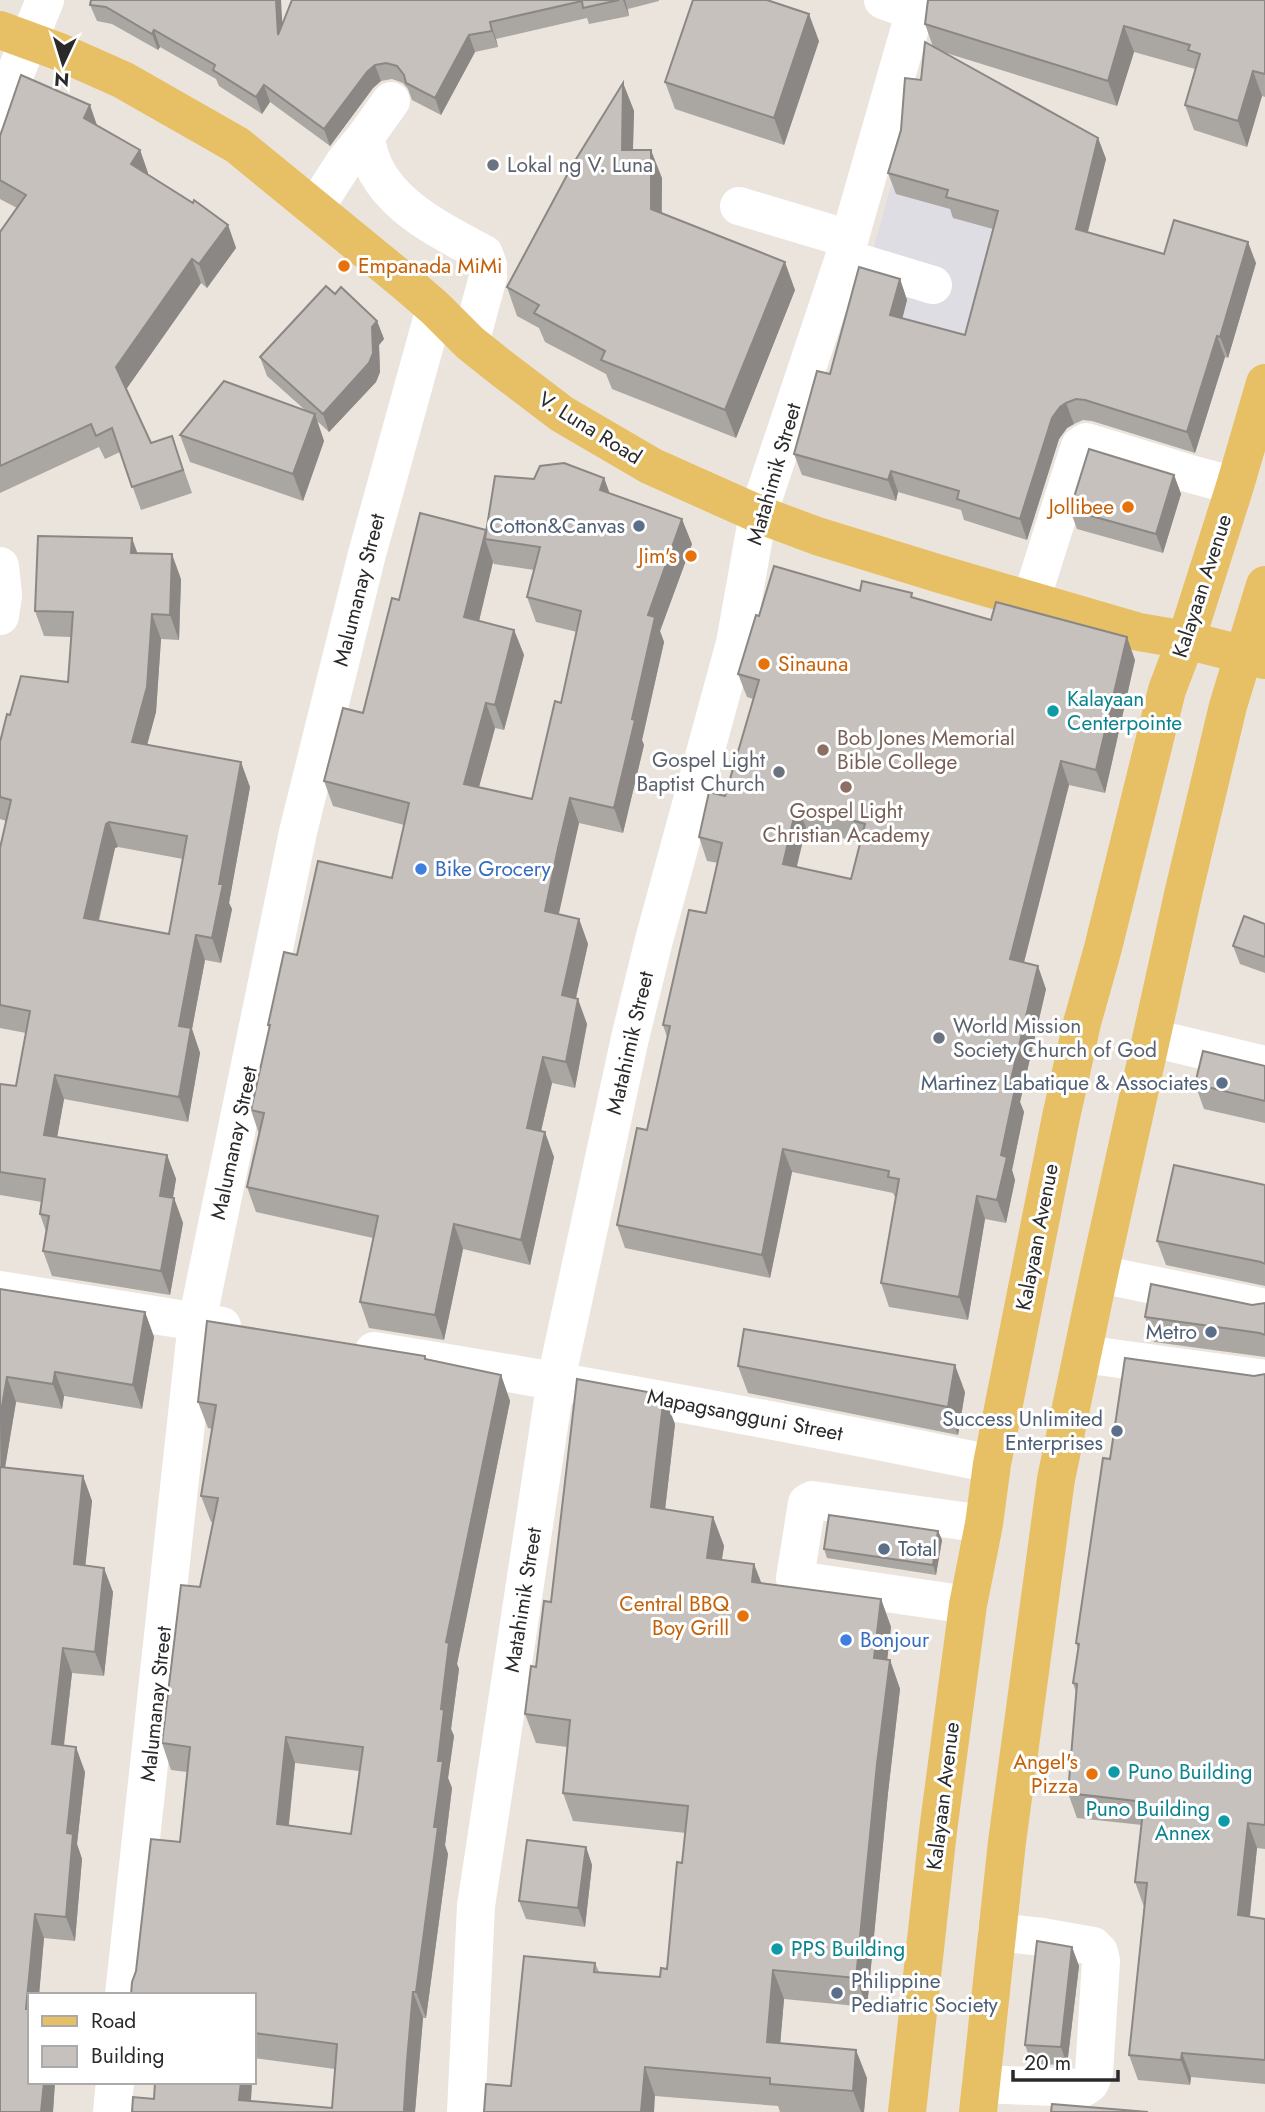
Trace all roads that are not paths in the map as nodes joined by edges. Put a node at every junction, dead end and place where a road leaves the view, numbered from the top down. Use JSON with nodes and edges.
{"nodes":[{"id":1,"x":45,"y":0,"type":"edge"},
{"id":2,"x":905,"y":4,"type":"edge"},
{"id":3,"x":14,"y":35,"type":"edge"},
{"id":4,"x":391,"y":101,"type":"dead end"},
{"id":5,"x":0,"y":111,"type":"edge"},
{"id":6,"x":366,"y":136,"type":"junction"},
{"id":7,"x":739,"y":206,"type":"dead end"},
{"id":8,"x":315,"y":208,"type":"junction"},
{"id":9,"x":846,"y":249,"type":"junction"},
{"id":10,"x":933,"y":285,"type":"dead end"},
{"id":11,"x":435,"y":307,"type":"junction"},
{"id":12,"x":470,"y":343,"type":"junction"},
{"id":13,"x":1265,"y":383,"type":"edge"},
{"id":14,"x":1235,"y":486,"type":"junction"},
{"id":15,"x":758,"y":514,"type":"junction"},
{"id":16,"x":0,"y":566,"type":"edge"},
{"id":17,"x":1265,"y":585,"type":"edge"},
{"id":18,"x":1031,"y":600,"type":"junction"},
{"id":19,"x":0,"y":616,"type":"edge"},
{"id":20,"x":1186,"y":640,"type":"junction"},
{"id":21,"x":1255,"y":657,"type":"edge"},
{"id":22,"x":1152,"y":1038,"type":"junction"},
{"id":23,"x":1265,"y":1065,"type":"edge"},
{"id":24,"x":1099,"y":1274,"type":"junction"},
{"id":25,"x":0,"y":1290,"type":"edge"},
{"id":26,"x":1265,"y":1308,"type":"edge"},
{"id":27,"x":197,"y":1322,"type":"junction"},
{"id":28,"x":252,"y":1331,"type":"edge"},
{"id":29,"x":335,"y":1344,"type":"edge"},
{"id":30,"x":1083,"y":1354,"type":"junction"},
{"id":31,"x":1265,"y":1379,"type":"edge"},
{"id":32,"x":556,"y":1380,"type":"junction"},
{"id":33,"x":992,"y":1464,"type":"junction"},
{"id":34,"x":984,"y":1524,"type":"junction"},
{"id":35,"x":885,"y":1550,"type":"junction"},
{"id":36,"x":925,"y":1556,"type":"junction"},
{"id":37,"x":968,"y":1605,"type":"junction"},
{"id":38,"x":997,"y":1933,"type":"junction"},
{"id":39,"x":124,"y":1993,"type":"edge"},
{"id":40,"x":115,"y":2084,"type":"edge"},
{"id":41,"x":980,"y":2098,"type":"edge"},
{"id":42,"x":112,"y":2112,"type":"edge"},
{"id":43,"x":466,"y":2112,"type":"edge"},
{"id":44,"x":908,"y":2112,"type":"edge"}],
"edges":[{"from":1,"to":3,"type":"street"},
{"from":2,"to":9,"type":"street","name":"Matahimik Street"},
{"from":3,"to":5,"type":"street"},
{"from":3,"to":8,"type":"main road","name":"V. Luna Road"},
{"from":4,"to":6,"type":"street"},
{"from":6,"to":8,"type":"street"},
{"from":6,"to":12,"type":"street"},
{"from":7,"to":9,"type":"street"},
{"from":8,"to":11,"type":"main road","name":"V. Luna Road"},
{"from":9,"to":10,"type":"street"},
{"from":9,"to":15,"type":"street","name":"Matahimik Street"},
{"from":11,"to":12,"type":"main road","name":"V. Luna Road"},
{"from":11,"to":27,"type":"street","name":"Malumanay Street"},
{"from":12,"to":15,"type":"main road","name":"V. Luna Road"},
{"from":13,"to":14,"type":"main road","name":"Kalayaan Avenue"},
{"from":14,"to":18,"type":"street"},
{"from":14,"to":20,"type":"main road","name":"Kalayaan Avenue"},
{"from":15,"to":18,"type":"main road","name":"V. Luna Road"},
{"from":15,"to":32,"type":"street","name":"Matahimik Street"},
{"from":16,"to":19,"type":"street"},
{"from":17,"to":21,"type":"main road"},
{"from":18,"to":20,"type":"main road","name":"V. Luna Road"},
{"from":20,"to":21,"type":"main road","name":"V. Luna Road"},
{"from":20,"to":33,"type":"main road","name":"Kalayaan Avenue"},
{"from":21,"to":22,"type":"main road"},
{"from":22,"to":23,"type":"street"},
{"from":22,"to":24,"type":"main road"},
{"from":24,"to":26,"type":"street"},
{"from":24,"to":30,"type":"main road"},
{"from":25,"to":27,"type":"street"},
{"from":27,"to":28,"type":"street"},
{"from":27,"to":39,"type":"street","name":"Malumanay Street"},
{"from":29,"to":32,"type":"street","name":"Mapagsangguni Street"},
{"from":30,"to":31,"type":"street"},
{"from":30,"to":38,"type":"main road"},
{"from":32,"to":33,"type":"street","name":"Mapagsangguni Street"},
{"from":32,"to":43,"type":"street","name":"Matahimik Street"},
{"from":33,"to":34,"type":"main road","name":"Kalayaan Avenue"},
{"from":34,"to":36,"type":"street"},
{"from":34,"to":37,"type":"main road","name":"Kalayaan Avenue"},
{"from":35,"to":35,"type":"street"},
{"from":35,"to":36,"type":"street"},
{"from":35,"to":36,"type":"street"},
{"from":36,"to":37,"type":"street"},
{"from":37,"to":44,"type":"main road","name":"Kalayaan Avenue"},
{"from":38,"to":41,"type":"main road"},
{"from":38,"to":41,"type":"street"},
{"from":40,"to":42,"type":"street"}]}
